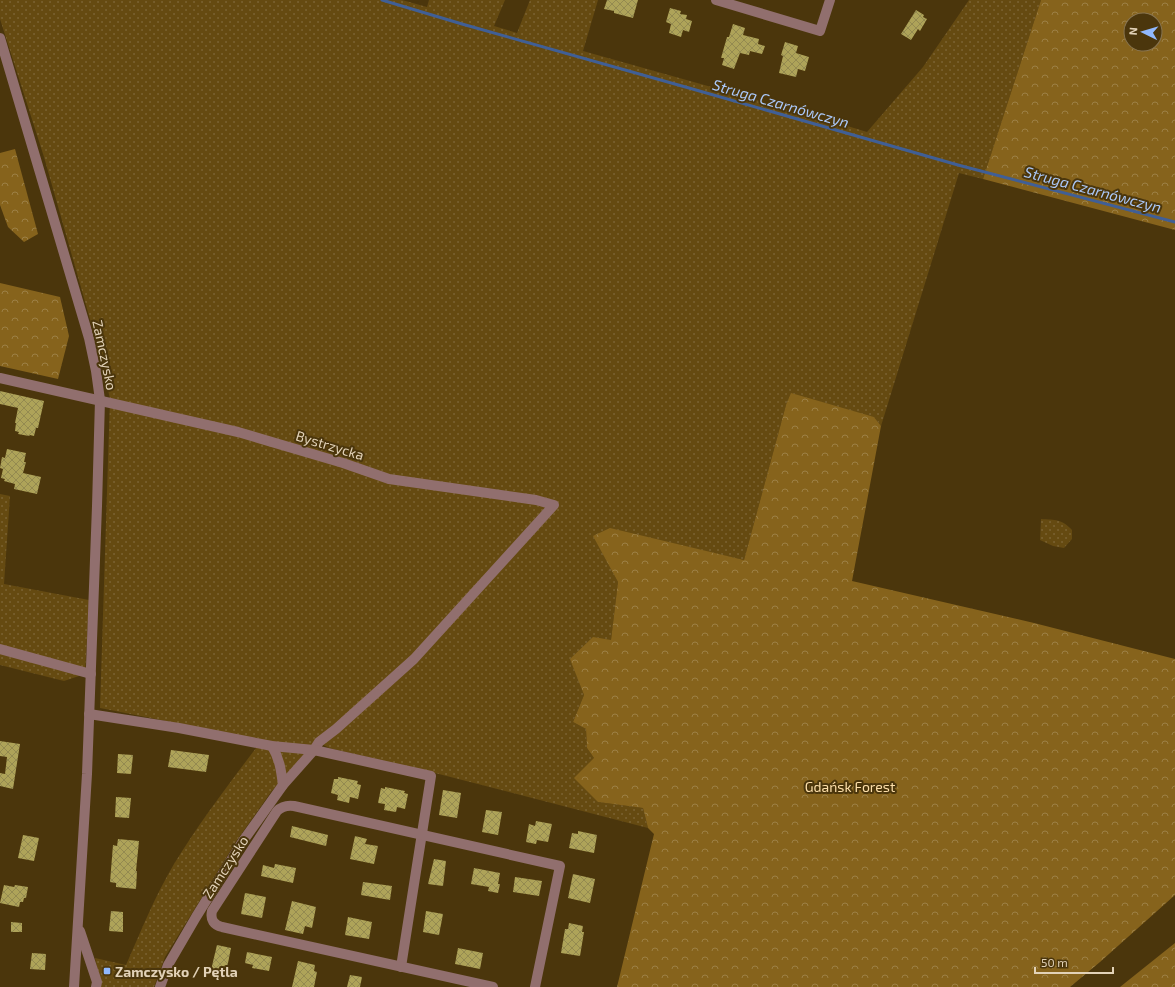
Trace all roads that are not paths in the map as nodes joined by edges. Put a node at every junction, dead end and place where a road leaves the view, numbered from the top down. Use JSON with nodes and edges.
{"nodes":[{"id":1,"x":716,"y":0,"type":"edge"},
{"id":2,"x":830,"y":0,"type":"edge"},
{"id":3,"x":0,"y":38,"type":"edge"},
{"id":4,"x":0,"y":378,"type":"edge"},
{"id":5,"x":100,"y":400,"type":"junction"},
{"id":6,"x":0,"y":649,"type":"edge"},
{"id":7,"x":91,"y":674,"type":"junction"},
{"id":8,"x":89,"y":714,"type":"junction"},
{"id":9,"x":272,"y":746,"type":"junction"},
{"id":10,"x":314,"y":750,"type":"junction"},
{"id":11,"x":283,"y":785,"type":"junction"},
{"id":12,"x":422,"y":835,"type":"junction"},
{"id":13,"x":78,"y":925,"type":"junction"},
{"id":14,"x":401,"y":967,"type":"junction"},
{"id":15,"x":74,"y":987,"type":"edge"},
{"id":16,"x":96,"y":987,"type":"edge"},
{"id":17,"x":160,"y":987,"type":"edge"},
{"id":18,"x":493,"y":987,"type":"edge"},
{"id":19,"x":535,"y":987,"type":"edge"}],
"edges":[{"from":1,"to":2,"type":"street"},
{"from":3,"to":5,"type":"street","name":"Zamczysko"},
{"from":4,"to":5,"type":"street","name":"Bystrzycka"},
{"from":5,"to":7,"type":"street","name":"Zamczysko"},
{"from":5,"to":10,"type":"street","name":"Bystrzycka"},
{"from":6,"to":7,"type":"street"},
{"from":7,"to":8,"type":"street","name":"Zamczysko"},
{"from":8,"to":9,"type":"street"},
{"from":8,"to":13,"type":"street","name":"Zamczysko"},
{"from":9,"to":10,"type":"street"},
{"from":9,"to":11,"type":"street"},
{"from":10,"to":11,"type":"street"},
{"from":10,"to":12,"type":"street"},
{"from":11,"to":17,"type":"street"},
{"from":12,"to":14,"type":"street"},
{"from":12,"to":14,"type":"street","name":"Zamczysko"},
{"from":12,"to":19,"type":"street","name":"Zamczysko"},
{"from":13,"to":15,"type":"street","name":"Zamczysko"},
{"from":13,"to":16,"type":"street"},
{"from":14,"to":18,"type":"street","name":"Zamczysko"}]}
